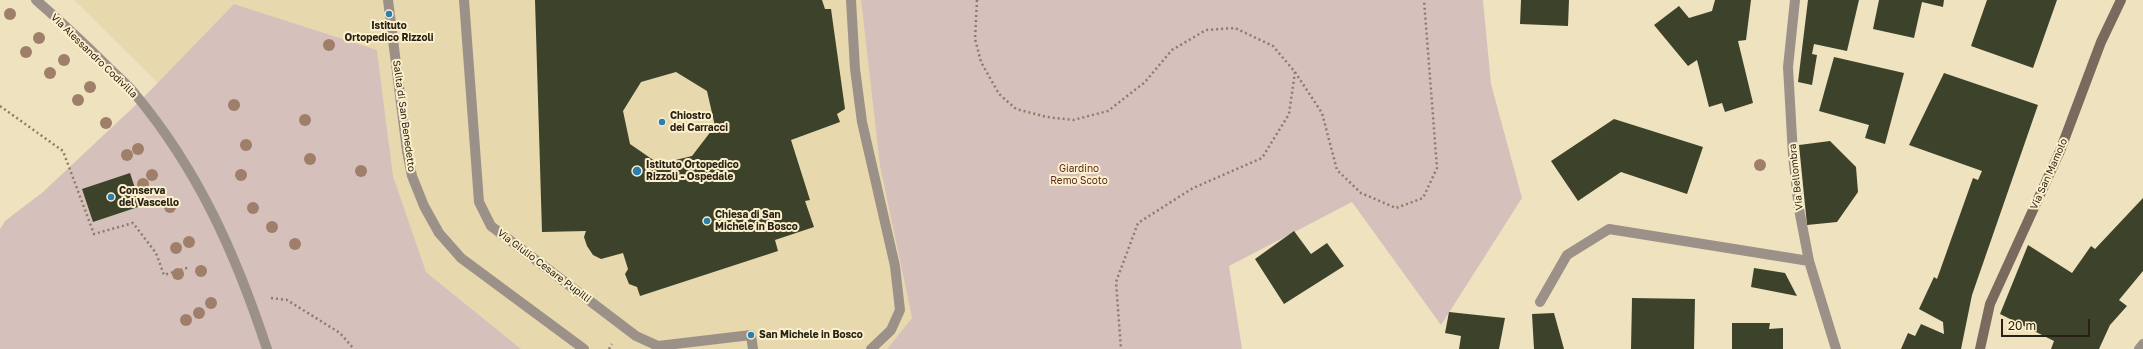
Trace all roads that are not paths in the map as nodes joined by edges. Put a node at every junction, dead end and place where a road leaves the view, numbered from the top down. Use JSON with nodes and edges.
{"nodes":[{"id":1,"x":36,"y":0,"type":"edge"},
{"id":2,"x":388,"y":0,"type":"edge"},
{"id":3,"x":464,"y":0,"type":"edge"},
{"id":4,"x":851,"y":0,"type":"edge"},
{"id":5,"x":1794,"y":0,"type":"edge"},
{"id":6,"x":2121,"y":0,"type":"edge"},
{"id":7,"x":1809,"y":261,"type":"junction"},
{"id":8,"x":1540,"y":302,"type":"dead end"},
{"id":9,"x":2143,"y":344,"type":"edge"},
{"id":10,"x":267,"y":349,"type":"edge"},
{"id":11,"x":584,"y":349,"type":"edge"},
{"id":12,"x":753,"y":349,"type":"edge"},
{"id":13,"x":871,"y":349,"type":"edge"},
{"id":14,"x":1836,"y":349,"type":"edge"},
{"id":15,"x":1980,"y":349,"type":"edge"},
{"id":16,"x":2139,"y":349,"type":"edge"}],
"edges":[{"from":1,"to":10,"type":"street","name":"Via Alessandro Codivilla"},
{"from":2,"to":11,"type":"street","name":"Salita di San Benedetto"},
{"from":3,"to":12,"type":"street","name":"Via Giulio Cesare Pupilli"},
{"from":4,"to":13,"type":"street"},
{"from":5,"to":7,"type":"street","name":"Via Bellombra"},
{"from":6,"to":15,"type":"main road","name":"Via San Mamolo"},
{"from":7,"to":8,"type":"street"},
{"from":7,"to":14,"type":"street","name":"Via Bellombra"},
{"from":9,"to":16,"type":"street"}]}
